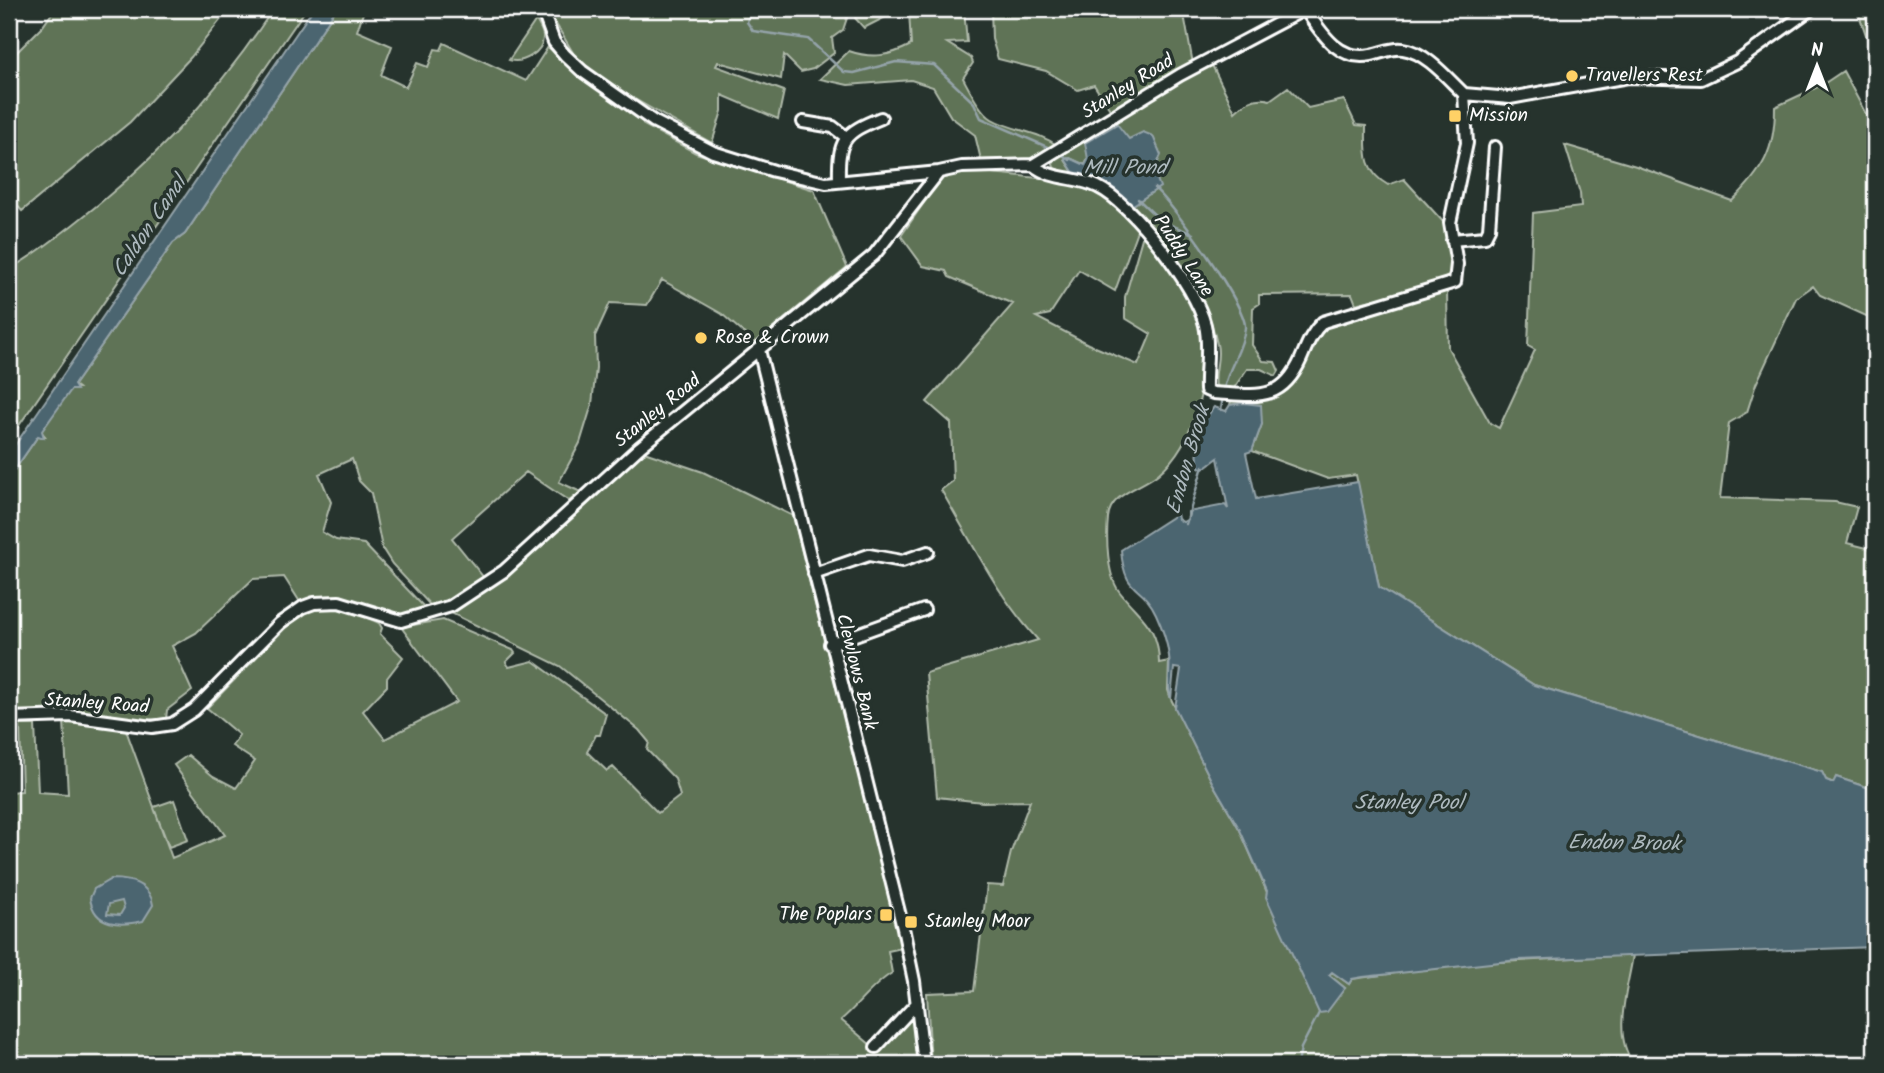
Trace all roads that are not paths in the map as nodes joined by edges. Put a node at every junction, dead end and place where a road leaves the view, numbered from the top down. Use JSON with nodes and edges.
{"nodes":[{"id":1,"x":541,"y":9,"type":"edge"},
{"id":2,"x":1305,"y":9,"type":"edge"},
{"id":3,"x":1811,"y":9,"type":"edge"},
{"id":4,"x":1464,"y":94,"type":"junction"},
{"id":5,"x":881,"y":118,"type":"dead end"},
{"id":6,"x":803,"y":122,"type":"dead end"},
{"id":7,"x":846,"y":137,"type":"junction"},
{"id":8,"x":1495,"y":148,"type":"dead end"},
{"id":9,"x":1032,"y":165,"type":"junction"},
{"id":10,"x":939,"y":172,"type":"junction"},
{"id":11,"x":839,"y":181,"type":"junction"},
{"id":12,"x":1452,"y":240,"type":"junction"},
{"id":13,"x":759,"y":350,"type":"junction"},
{"id":14,"x":928,"y":552,"type":"dead end"},
{"id":15,"x":814,"y":575,"type":"junction"},
{"id":16,"x":924,"y":610,"type":"dead end"},
{"id":17,"x":830,"y":644,"type":"junction"},
{"id":18,"x":9,"y":718,"type":"edge"},
{"id":19,"x":917,"y":1003,"type":"junction"},
{"id":20,"x":876,"y":1047,"type":"dead end"},
{"id":21,"x":924,"y":1064,"type":"edge"}],
"edges":[{"from":1,"to":11,"type":"street"},
{"from":2,"to":4,"type":"street"},
{"from":2,"to":9,"type":"street","name":"Stanley Road"},
{"from":3,"to":4,"type":"street"},
{"from":4,"to":12,"type":"street","name":"Puddy Lane"},
{"from":5,"to":7,"type":"street"},
{"from":6,"to":7,"type":"street"},
{"from":7,"to":11,"type":"street"},
{"from":8,"to":12,"type":"street"},
{"from":9,"to":10,"type":"street","name":"Stanley Road"},
{"from":9,"to":12,"type":"street","name":"Puddy Lane"},
{"from":10,"to":11,"type":"street"},
{"from":10,"to":13,"type":"street","name":"Stanley Road"},
{"from":13,"to":15,"type":"street","name":"Clewlows Bank"},
{"from":13,"to":18,"type":"street","name":"Stanley Road"},
{"from":14,"to":15,"type":"street"},
{"from":15,"to":17,"type":"street","name":"Clewlows Bank"},
{"from":16,"to":17,"type":"street"},
{"from":17,"to":19,"type":"street","name":"Clewlows Bank"},
{"from":19,"to":20,"type":"street"},
{"from":19,"to":21,"type":"street","name":"Clewlows Bank"}]}
